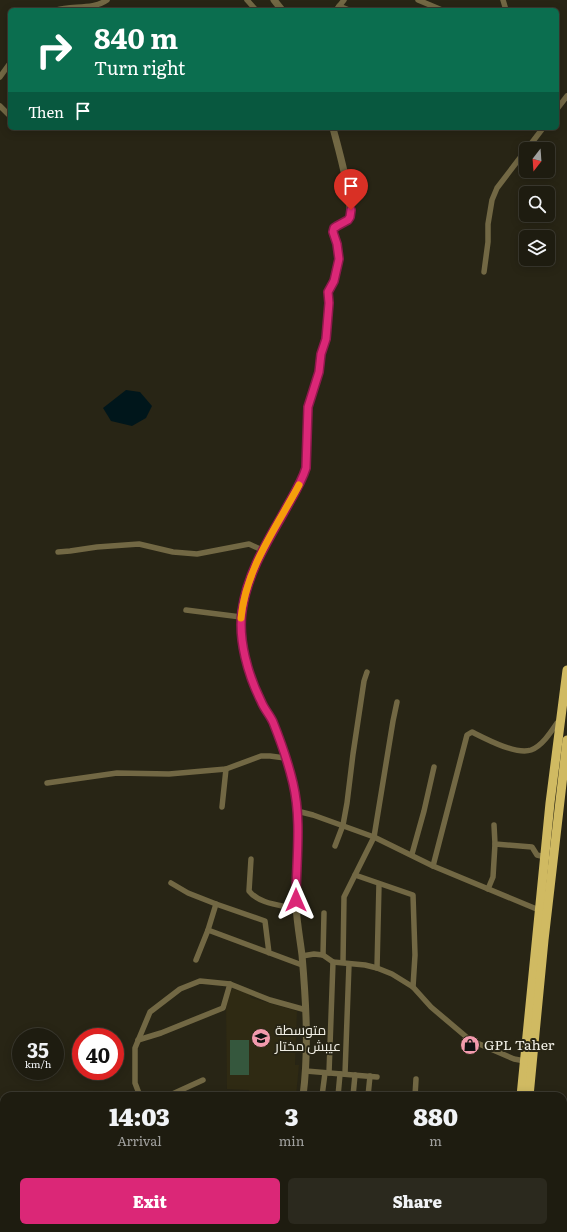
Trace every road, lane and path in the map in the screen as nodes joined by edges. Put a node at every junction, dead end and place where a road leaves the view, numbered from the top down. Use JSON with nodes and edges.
{"nodes":[{"id":1,"x":107,"y":0,"type":"edge"},
{"id":2,"x":247,"y":0,"type":"edge"},
{"id":3,"x":274,"y":0,"type":"edge"},
{"id":4,"x":344,"y":0,"type":"edge"},
{"id":5,"x":418,"y":0,"type":"edge"},
{"id":6,"x":63,"y":8,"type":"edge"},
{"id":7,"x":254,"y":8,"type":"edge"},
{"id":8,"x":280,"y":8,"type":"edge"},
{"id":9,"x":337,"y":8,"type":"edge"},
{"id":10,"x":437,"y":8,"type":"edge"},
{"id":11,"x":8,"y":66,"type":"edge"},
{"id":12,"x":0,"y":77,"type":"edge"},
{"id":13,"x":567,"y":96,"type":"edge"},
{"id":14,"x":0,"y":106,"type":"edge"},
{"id":15,"x":559,"y":106,"type":"edge"},
{"id":16,"x":8,"y":114,"type":"edge"},
{"id":17,"x":333,"y":130,"type":"edge"},
{"id":18,"x":541,"y":130,"type":"edge"},
{"id":19,"x":532,"y":142,"type":"edge"},
{"id":20,"x":519,"y":158,"type":"edge"},
{"id":21,"x":484,"y":272,"type":"dead end"},
{"id":22,"x":262,"y":550,"type":"junction"},
{"id":23,"x":58,"y":552,"type":"dead end"},
{"id":24,"x":186,"y":610,"type":"dead end"},
{"id":25,"x":241,"y":617,"type":"junction"},
{"id":26,"x":567,"y":670,"type":"edge"},
{"id":27,"x":367,"y":672,"type":"dead end"},
{"id":28,"x":397,"y":702,"type":"dead end"},
{"id":29,"x":561,"y":722,"type":"junction"},
{"id":30,"x":567,"y":740,"type":"edge"},
{"id":31,"x":285,"y":758,"type":"junction"},
{"id":32,"x":434,"y":767,"type":"dead end"},
{"id":33,"x":226,"y":769,"type":"junction"},
{"id":34,"x":48,"y":783,"type":"dead end"},
{"id":35,"x":222,"y":807,"type":"dead end"},
{"id":36,"x":297,"y":811,"type":"junction"},
{"id":37,"x":343,"y":825,"type":"junction"},
{"id":38,"x":494,"y":825,"type":"dead end"},
{"id":39,"x":374,"y":837,"type":"junction"},
{"id":40,"x":495,"y":844,"type":"junction"},
{"id":41,"x":334,"y":846,"type":"dead end"},
{"id":42,"x":412,"y":854,"type":"junction"},
{"id":43,"x":545,"y":858,"type":"junction"},
{"id":44,"x":251,"y":859,"type":"dead end"},
{"id":45,"x":433,"y":866,"type":"junction"},
{"id":46,"x":355,"y":875,"type":"junction"},
{"id":47,"x":171,"y":883,"type":"dead end"},
{"id":48,"x":379,"y":884,"type":"junction"},
{"id":49,"x":488,"y":889,"type":"junction"},
{"id":50,"x":216,"y":904,"type":"junction"},
{"id":51,"x":296,"y":909,"type":"junction"},
{"id":52,"x":539,"y":910,"type":"junction"},
{"id":53,"x":324,"y":914,"type":"dead end"},
{"id":54,"x":208,"y":930,"type":"junction"},
{"id":55,"x":269,"y":953,"type":"junction"},
{"id":56,"x":323,"y":955,"type":"junction"},
{"id":57,"x":302,"y":956,"type":"junction"},
{"id":58,"x":196,"y":960,"type":"dead end"},
{"id":59,"x":333,"y":962,"type":"junction"},
{"id":60,"x":343,"y":962,"type":"junction"},
{"id":61,"x":350,"y":964,"type":"junction"},
{"id":62,"x":302,"y":965,"type":"junction"},
{"id":63,"x":377,"y":968,"type":"junction"},
{"id":64,"x":230,"y":984,"type":"junction"},
{"id":65,"x":413,"y":987,"type":"junction"},
{"id":66,"x":306,"y":1010,"type":"junction"},
{"id":67,"x":138,"y":1040,"type":"junction"},
{"id":68,"x":525,"y":1061,"type":"junction"},
{"id":69,"x":306,"y":1071,"type":"junction"},
{"id":70,"x":327,"y":1073,"type":"junction"},
{"id":71,"x":343,"y":1074,"type":"junction"},
{"id":72,"x":355,"y":1075,"type":"junction"},
{"id":73,"x":370,"y":1076,"type":"junction"},
{"id":74,"x":377,"y":1077,"type":"dead end"},
{"id":75,"x":416,"y":1079,"type":"dead end"},
{"id":76,"x":203,"y":1080,"type":"dead end"},
{"id":77,"x":138,"y":1092,"type":"edge"},
{"id":78,"x":177,"y":1092,"type":"edge"},
{"id":79,"x":304,"y":1092,"type":"edge"},
{"id":80,"x":323,"y":1092,"type":"edge"},
{"id":81,"x":339,"y":1092,"type":"edge"},
{"id":82,"x":353,"y":1092,"type":"edge"},
{"id":83,"x":368,"y":1092,"type":"edge"},
{"id":84,"x":415,"y":1092,"type":"edge"},
{"id":85,"x":521,"y":1092,"type":"edge"},
{"id":86,"x":529,"y":1092,"type":"edge"}],
"edges":[{"from":1,"to":6,"type":"street"},
{"from":2,"to":7,"type":"street"},
{"from":3,"to":8,"type":"street"},
{"from":4,"to":9,"type":"street"},
{"from":5,"to":10,"type":"street"},
{"from":11,"to":12,"type":"street"},
{"from":13,"to":15,"type":"street"},
{"from":14,"to":16,"type":"street"},
{"from":17,"to":22,"type":"street"},
{"from":18,"to":19,"type":"street"},
{"from":20,"to":21,"type":"street"},
{"from":22,"to":23,"type":"street"},
{"from":22,"to":25,"type":"street"},
{"from":24,"to":25,"type":"street"},
{"from":25,"to":31,"type":"street"},
{"from":26,"to":29,"type":"highway"},
{"from":27,"to":37,"type":"street"},
{"from":28,"to":39,"type":"street"},
{"from":29,"to":43,"type":"highway"},
{"from":29,"to":45,"type":"street"},
{"from":30,"to":86,"type":"highway"},
{"from":31,"to":33,"type":"street"},
{"from":31,"to":36,"type":"street"},
{"from":32,"to":42,"type":"street"},
{"from":33,"to":34,"type":"street"},
{"from":33,"to":35,"type":"street"},
{"from":36,"to":37,"type":"street"},
{"from":36,"to":51,"type":"street"},
{"from":37,"to":39,"type":"street"},
{"from":37,"to":41,"type":"street"},
{"from":38,"to":40,"type":"street"},
{"from":39,"to":42,"type":"street"},
{"from":39,"to":46,"type":"street"},
{"from":40,"to":43,"type":"street"},
{"from":40,"to":49,"type":"street"},
{"from":42,"to":45,"type":"street"},
{"from":43,"to":52,"type":"highway"},
{"from":44,"to":51,"type":"street"},
{"from":45,"to":49,"type":"street"},
{"from":46,"to":48,"type":"street"},
{"from":46,"to":60,"type":"street"},
{"from":47,"to":50,"type":"street"},
{"from":48,"to":63,"type":"street"},
{"from":48,"to":65,"type":"street"},
{"from":49,"to":52,"type":"street"},
{"from":50,"to":54,"type":"street"},
{"from":50,"to":55,"type":"street"},
{"from":51,"to":57,"type":"street"},
{"from":52,"to":68,"type":"highway"},
{"from":53,"to":56,"type":"street"},
{"from":54,"to":55,"type":"street"},
{"from":54,"to":58,"type":"street"},
{"from":55,"to":62,"type":"street"},
{"from":56,"to":57,"type":"street"},
{"from":56,"to":59,"type":"street"},
{"from":57,"to":62,"type":"street"},
{"from":59,"to":60,"type":"street"},
{"from":59,"to":70,"type":"street"},
{"from":60,"to":61,"type":"street"},
{"from":61,"to":63,"type":"street"},
{"from":61,"to":71,"type":"street"},
{"from":62,"to":66,"type":"street"},
{"from":63,"to":65,"type":"street"},
{"from":64,"to":66,"type":"street"},
{"from":64,"to":67,"type":"street"},
{"from":64,"to":67,"type":"street"},
{"from":65,"to":68,"type":"street"},
{"from":66,"to":69,"type":"street"},
{"from":67,"to":77,"type":"street"},
{"from":68,"to":85,"type":"highway"},
{"from":69,"to":70,"type":"street"},
{"from":69,"to":79,"type":"street"},
{"from":70,"to":71,"type":"street"},
{"from":70,"to":80,"type":"street"},
{"from":71,"to":72,"type":"street"},
{"from":71,"to":81,"type":"street"},
{"from":72,"to":73,"type":"street"},
{"from":72,"to":82,"type":"street"},
{"from":73,"to":74,"type":"street"},
{"from":73,"to":83,"type":"street"},
{"from":75,"to":84,"type":"street"},
{"from":76,"to":78,"type":"street"}]}
